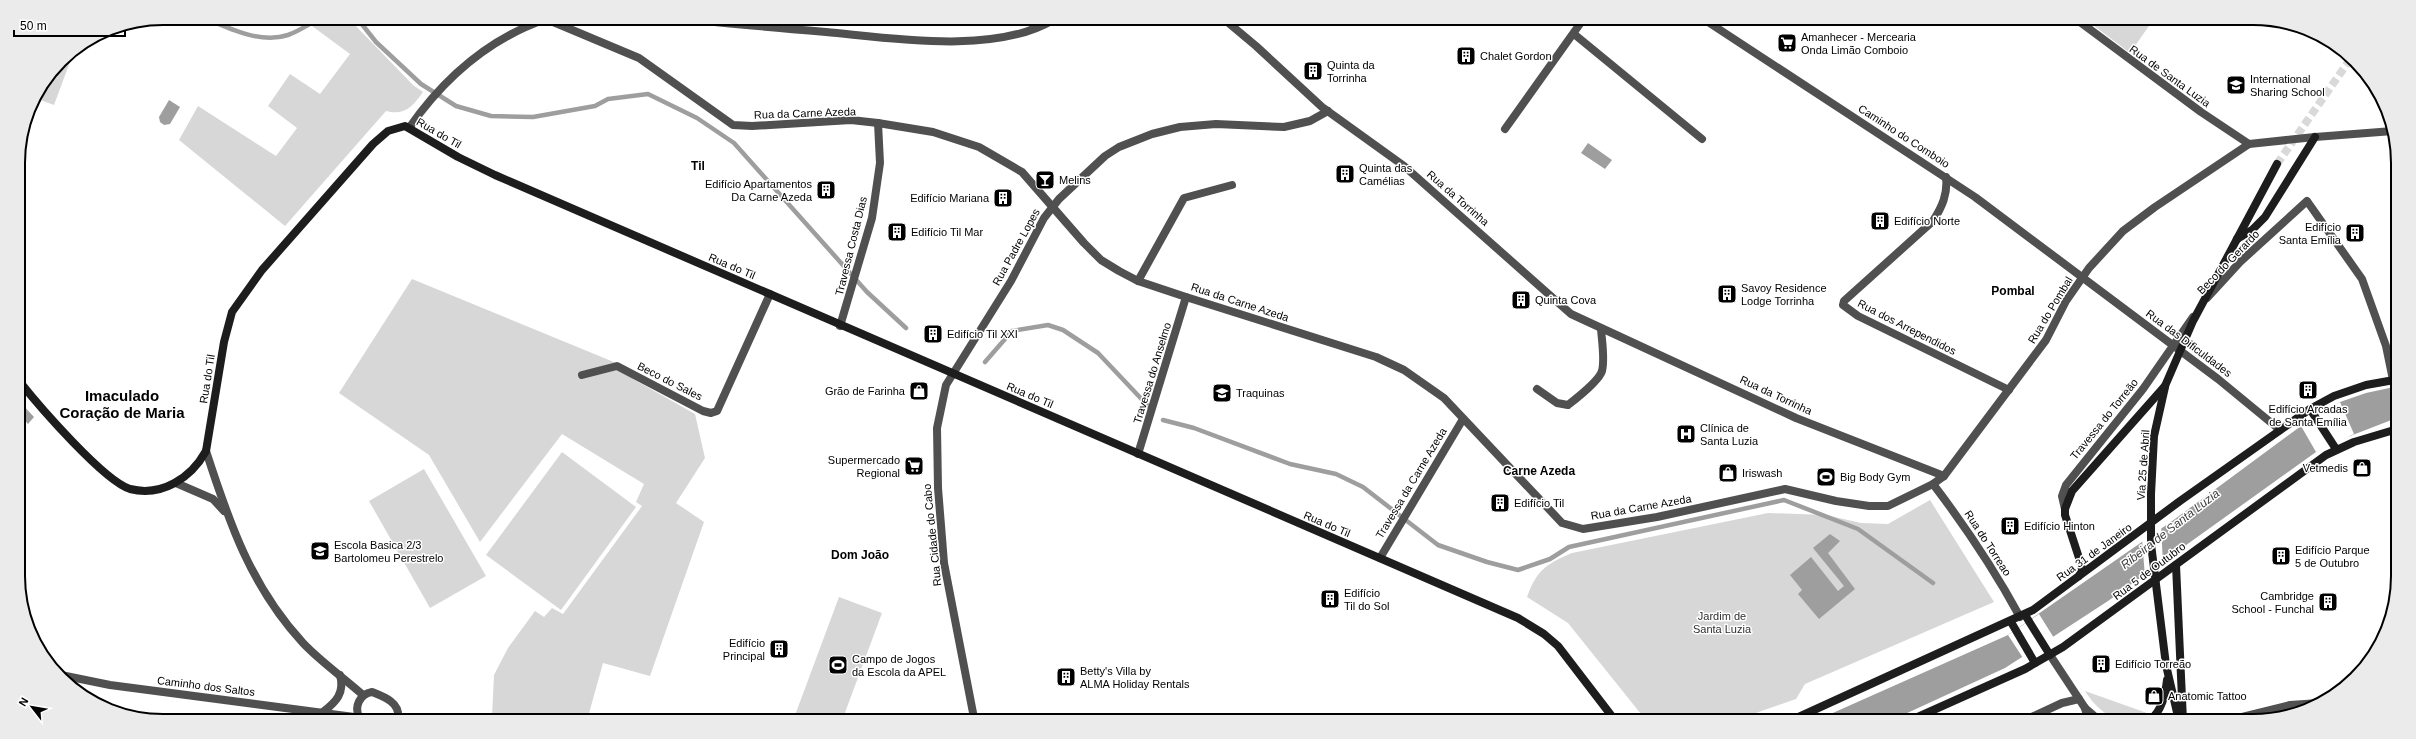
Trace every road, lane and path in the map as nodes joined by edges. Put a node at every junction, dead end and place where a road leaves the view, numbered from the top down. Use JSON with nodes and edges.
{"nodes":[{"id":1,"x":527,"y":25,"type":"edge"},
{"id":2,"x":560,"y":25,"type":"edge"},
{"id":3,"x":754,"y":25,"type":"edge"},
{"id":4,"x":1041,"y":25,"type":"edge"},
{"id":5,"x":1231,"y":25,"type":"edge"},
{"id":6,"x":1580,"y":25,"type":"edge"},
{"id":7,"x":1713,"y":25,"type":"edge"},
{"id":8,"x":2084,"y":25,"type":"edge"},
{"id":9,"x":1574,"y":34,"type":"junction"},
{"id":10,"x":1328,"y":112,"type":"junction"},
{"id":11,"x":878,"y":123,"type":"junction"},
{"id":12,"x":409,"y":128,"type":"junction"},
{"id":13,"x":1505,"y":129,"type":"dead end"},
{"id":14,"x":2387,"y":131,"type":"edge"},
{"id":15,"x":2315,"y":137,"type":"junction"},
{"id":16,"x":1702,"y":139,"type":"dead end"},
{"id":17,"x":2250,"y":144,"type":"junction"},
{"id":18,"x":2277,"y":164,"type":"tunnel mouth"},
{"id":19,"x":1946,"y":177,"type":"junction"},
{"id":20,"x":1232,"y":185,"type":"dead end"},
{"id":21,"x":1052,"y":208,"type":"junction"},
{"id":22,"x":2237,"y":238,"type":"junction"},
{"id":23,"x":2083,"y":277,"type":"junction"},
{"id":24,"x":1138,"y":281,"type":"junction"},
{"id":25,"x":770,"y":294,"type":"junction"},
{"id":26,"x":1186,"y":297,"type":"junction"},
{"id":27,"x":840,"y":326,"type":"junction"},
{"id":28,"x":1599,"y":328,"type":"junction"},
{"id":29,"x":2173,"y":345,"type":"junction"},
{"id":30,"x":2391,"y":367,"type":"edge"},
{"id":31,"x":953,"y":374,"type":"junction"},
{"id":32,"x":582,"y":375,"type":"dead end"},
{"id":33,"x":2391,"y":381,"type":"edge"},
{"id":34,"x":2165,"y":386,"type":"junction"},
{"id":35,"x":25,"y":387,"type":"edge"},
{"id":36,"x":1537,"y":389,"type":"dead end"},
{"id":37,"x":2009,"y":390,"type":"junction"},
{"id":38,"x":2310,"y":409,"type":"junction"},
{"id":39,"x":1463,"y":419,"type":"junction"},
{"id":40,"x":2280,"y":430,"type":"junction"},
{"id":41,"x":2391,"y":431,"type":"edge"},
{"id":42,"x":2336,"y":449,"type":"junction"},
{"id":43,"x":206,"y":451,"type":"junction"},
{"id":44,"x":1138,"y":454,"type":"junction"},
{"id":45,"x":1944,"y":476,"type":"junction"},
{"id":46,"x":176,"y":483,"type":"junction"},
{"id":47,"x":1933,"y":484,"type":"junction"},
{"id":48,"x":2065,"y":509,"type":"junction"},
{"id":49,"x":227,"y":515,"type":"junction"},
{"id":50,"x":1380,"y":558,"type":"junction"},
{"id":51,"x":2176,"y":565,"type":"junction"},
{"id":52,"x":2079,"y":576,"type":"junction"},
{"id":53,"x":2025,"y":618,"type":"junction"},
{"id":54,"x":2011,"y":622,"type":"junction"},
{"id":55,"x":2050,"y":655,"type":"junction"},
{"id":56,"x":2035,"y":664,"type":"junction"},
{"id":57,"x":340,"y":674,"type":"junction"},
{"id":58,"x":2167,"y":674,"type":"junction"},
{"id":59,"x":69,"y":677,"type":"edge"},
{"id":60,"x":363,"y":695,"type":"junction"},
{"id":61,"x":2079,"y":699,"type":"junction"},
{"id":62,"x":2306,"y":704,"type":"edge"},
{"id":63,"x":2084,"y":708,"type":"junction"},
{"id":64,"x":323,"y":712,"type":"junction"},
{"id":65,"x":335,"y":714,"type":"edge"},
{"id":66,"x":358,"y":714,"type":"edge"},
{"id":67,"x":398,"y":714,"type":"edge"},
{"id":68,"x":973,"y":714,"type":"edge"},
{"id":69,"x":1610,"y":714,"type":"edge"},
{"id":70,"x":1805,"y":714,"type":"edge"},
{"id":71,"x":1924,"y":714,"type":"edge"},
{"id":72,"x":2038,"y":714,"type":"edge"},
{"id":73,"x":2086,"y":714,"type":"edge"},
{"id":74,"x":2092,"y":714,"type":"edge"},
{"id":75,"x":2157,"y":714,"type":"edge"},
{"id":76,"x":2177,"y":714,"type":"edge"},
{"id":77,"x":2183,"y":714,"type":"edge"},
{"id":78,"x":2254,"y":714,"type":"edge"}],
"edges":[{"from":1,"to":12,"type":"street"},
{"from":2,"to":11,"type":"street","name":"Rua da Carne Azeda"},
{"from":3,"to":4,"type":"street"},
{"from":5,"to":10,"type":"street","name":"Rua da Torrinha"},
{"from":6,"to":9,"type":"street"},
{"from":7,"to":19,"type":"street","name":"Caminho do Comboio"},
{"from":8,"to":17,"type":"street","name":"Rua de Santa Luzia"},
{"from":9,"to":13,"type":"street"},
{"from":9,"to":16,"type":"street"},
{"from":10,"to":21,"type":"street","name":"Rua Padre Lopes"},
{"from":10,"to":28,"type":"street","name":"Rua da Torrinha"},
{"from":11,"to":21,"type":"street","name":"Rua da Carne Azeda"},
{"from":11,"to":27,"type":"street","name":"Travessa Costa Dias"},
{"from":12,"to":25,"type":"main road","name":"Rua do Til"},
{"from":12,"to":43,"type":"main road","name":"Rua do Til"},
{"from":14,"to":15,"type":"street"},
{"from":15,"to":17,"type":"street"},
{"from":15,"to":22,"type":"main road"},
{"from":17,"to":23,"type":"street","name":"Rua do Pombal"},
{"from":18,"to":22,"type":"main road","name":"Via 25 de Abril"},
{"from":19,"to":23,"type":"street","name":"Caminho do Comboio"},
{"from":19,"to":37,"type":"street","name":"Rua dos Arrependidos"},
{"from":20,"to":24,"type":"street"},
{"from":21,"to":24,"type":"street","name":"Rua da Carne Azeda"},
{"from":21,"to":31,"type":"street","name":"Rua Padre Lopes"},
{"from":22,"to":34,"type":"main road","name":"Via 25 de Abril","bridge":true},
{"from":23,"to":29,"type":"street","name":"Rua das Dificuldades"},
{"from":23,"to":37,"type":"street","name":"Rua do Pombal"},
{"from":24,"to":26,"type":"street","name":"Rua da Carne Azeda"},
{"from":25,"to":27,"type":"main road","name":"Rua do Til"},
{"from":25,"to":32,"type":"street","name":"Beco do Sales"},
{"from":26,"to":39,"type":"street","name":"Rua da Carne Azeda"},
{"from":26,"to":44,"type":"street","name":"Travessa do Anselmo"},
{"from":27,"to":31,"type":"main road","name":"Rua do Til"},
{"from":28,"to":36,"type":"street"},
{"from":28,"to":45,"type":"street","name":"Rua da Torrinha"},
{"from":29,"to":30,"type":"street","name":"Beco do Gerardo"},
{"from":29,"to":40,"type":"street","name":"Rua das Dificuldades"},
{"from":29,"to":48,"type":"street","name":"Travessa do Torreão"},
{"from":31,"to":44,"type":"main road","name":"Rua do Til"},
{"from":31,"to":68,"type":"street","name":"Rua Cidade do Cabo"},
{"from":33,"to":38,"type":"main road","name":"Rua 31 de Janeiro"},
{"from":34,"to":48,"type":"main road"},
{"from":34,"to":58,"type":"main road","name":"Via 25 de Abril","bridge":true},
{"from":35,"to":46,"type":"main road","name":"Rua do Til"},
{"from":37,"to":45,"type":"street","name":"Rua do Pombal"},
{"from":38,"to":40,"type":"main road","name":"Rua 31 de Janeiro"},
{"from":38,"to":42,"type":"main road"},
{"from":39,"to":47,"type":"street","name":"Rua da Carne Azeda"},
{"from":39,"to":50,"type":"street","name":"Travessa da Carne Azeda"},
{"from":40,"to":52,"type":"main road","name":"Rua 31 de Janeiro"},
{"from":41,"to":42,"type":"main road","name":"Rua 5 de Outubro"},
{"from":42,"to":51,"type":"main road","name":"Rua 5 de Outubro"},
{"from":43,"to":46,"type":"main road","name":"Rua do Til"},
{"from":43,"to":49,"type":"street"},
{"from":44,"to":50,"type":"main road","name":"Rua do Til"},
{"from":45,"to":47,"type":"street","name":"Rua do Pombal"},
{"from":46,"to":49,"type":"street"},
{"from":47,"to":53,"type":"street","name":"Rua do Torreao"},
{"from":48,"to":52,"type":"main road"},
{"from":49,"to":57,"type":"street"},
{"from":50,"to":69,"type":"main road","name":"Rua do Til"},
{"from":51,"to":55,"type":"main road","name":"Rua 5 de Outubro"},
{"from":51,"to":77,"type":"main road"},
{"from":52,"to":53,"type":"main road","name":"Rua 31 de Janeiro"},
{"from":53,"to":54,"type":"main road","name":"Rua 31 de Janeiro"},
{"from":53,"to":55,"type":"main road"},
{"from":54,"to":56,"type":"main road"},
{"from":54,"to":70,"type":"main road","name":"Rua 31 de Janeiro"},
{"from":55,"to":56,"type":"main road","name":"Rua 5 de Outubro"},
{"from":55,"to":61,"type":"street"},
{"from":56,"to":71,"type":"main road","name":"Rua 5 de Outubro"},
{"from":57,"to":60,"type":"street"},
{"from":57,"to":64,"type":"street"},
{"from":58,"to":75,"type":"main road"},
{"from":58,"to":76,"type":"main road","name":"Via 25 de Abril"},
{"from":59,"to":64,"type":"street","name":"Caminho dos Saltos"},
{"from":60,"to":66,"type":"street"},
{"from":60,"to":67,"type":"street"},
{"from":61,"to":63,"type":"street"},
{"from":61,"to":72,"type":"street"},
{"from":62,"to":78,"type":"street"},
{"from":63,"to":73,"type":"street"},
{"from":63,"to":74,"type":"street"},
{"from":64,"to":65,"type":"street","name":"Caminho dos Saltos"}]}
